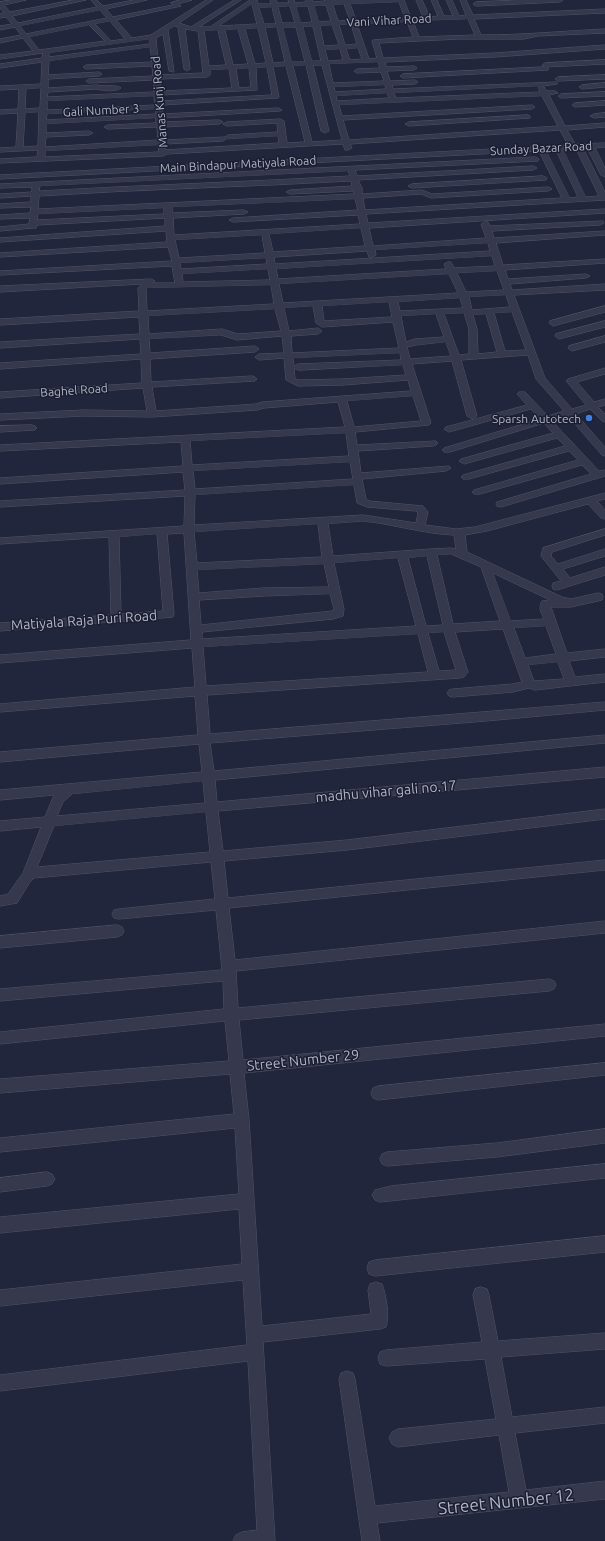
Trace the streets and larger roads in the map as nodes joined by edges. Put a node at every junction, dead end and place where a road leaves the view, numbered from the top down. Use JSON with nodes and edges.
{"nodes":[{"id":1,"x":23,"y":0,"type":"edge"},
{"id":2,"x":53,"y":0,"type":"edge"},
{"id":3,"x":83,"y":0,"type":"edge"},
{"id":4,"x":113,"y":0,"type":"edge"},
{"id":5,"x":144,"y":0,"type":"edge"},
{"id":6,"x":189,"y":0,"type":"edge"},
{"id":7,"x":210,"y":0,"type":"edge"},
{"id":8,"x":238,"y":0,"type":"edge"},
{"id":9,"x":419,"y":0,"type":"edge"},
{"id":10,"x":434,"y":0,"type":"edge"},
{"id":11,"x":449,"y":0,"type":"edge"},
{"id":12,"x":463,"y":0,"type":"edge"},
{"id":13,"x":540,"y":0,"type":"edge"},
{"id":14,"x":560,"y":0,"type":"edge"},
{"id":15,"x":347,"y":1,"type":"edge"},
{"id":16,"x":516,"y":1,"type":"edge"},
{"id":17,"x":96,"y":2,"type":"edge"},
{"id":18,"x":174,"y":2,"type":"edge"},
{"id":19,"x":255,"y":2,"type":"edge"},
{"id":20,"x":292,"y":2,"type":"edge"},
{"id":21,"x":310,"y":2,"type":"edge"},
{"id":22,"x":329,"y":2,"type":"edge"},
{"id":23,"x":474,"y":2,"type":"edge"},
{"id":24,"x":274,"y":3,"type":"edge"},
{"id":25,"x":385,"y":8,"type":"edge"},
{"id":26,"x":367,"y":9,"type":"edge"},
{"id":27,"x":51,"y":10,"type":"edge"},
{"id":28,"x":605,"y":11,"type":"edge"},
{"id":29,"x":107,"y":14,"type":"junction"},
{"id":30,"x":187,"y":14,"type":"junction"},
{"id":31,"x":545,"y":14,"type":"junction"},
{"id":32,"x":0,"y":16,"type":"edge"},
{"id":33,"x":9,"y":16,"type":"edge"},
{"id":34,"x":471,"y":17,"type":"junction"},
{"id":35,"x":482,"y":17,"type":"junction"},
{"id":36,"x":429,"y":18,"type":"junction"},
{"id":37,"x":442,"y":18,"type":"junction"},
{"id":38,"x":408,"y":19,"type":"junction"},
{"id":39,"x":0,"y":22,"type":"edge"},
{"id":40,"x":354,"y":22,"type":"junction"},
{"id":41,"x":547,"y":22,"type":"dead end"},
{"id":42,"x":90,"y":23,"type":"junction"},
{"id":43,"x":173,"y":23,"type":"junction"},
{"id":44,"x":335,"y":23,"type":"junction"},
{"id":45,"x":299,"y":24,"type":"junction"},
{"id":46,"x":316,"y":24,"type":"junction"},
{"id":47,"x":280,"y":25,"type":"junction"},
{"id":48,"x":434,"y":25,"type":"dead end"},
{"id":49,"x":456,"y":25,"type":"junction"},
{"id":50,"x":605,"y":25,"type":"edge"},
{"id":51,"x":261,"y":26,"type":"junction"},
{"id":52,"x":584,"y":26,"type":"dead end"},
{"id":53,"x":241,"y":27,"type":"junction"},
{"id":54,"x":0,"y":28,"type":"edge"},
{"id":55,"x":182,"y":28,"type":"junction"},
{"id":56,"x":211,"y":28,"type":"junction"},
{"id":57,"x":221,"y":28,"type":"junction"},
{"id":58,"x":487,"y":28,"type":"dead end"},
{"id":59,"x":165,"y":29,"type":"junction"},
{"id":60,"x":192,"y":29,"type":"junction"},
{"id":61,"x":201,"y":29,"type":"junction"},
{"id":62,"x":52,"y":30,"type":"junction"},
{"id":63,"x":69,"y":30,"type":"junction"},
{"id":64,"x":384,"y":31,"type":"junction"},
{"id":65,"x":605,"y":31,"type":"edge"},
{"id":66,"x":437,"y":32,"type":"dead end"},
{"id":67,"x":0,"y":34,"type":"edge"},
{"id":68,"x":57,"y":36,"type":"dead end"},
{"id":69,"x":153,"y":37,"type":"junction"},
{"id":70,"x":479,"y":37,"type":"junction"},
{"id":71,"x":440,"y":38,"type":"junction"},
{"id":72,"x":418,"y":39,"type":"junction"},
{"id":73,"x":130,"y":40,"type":"junction"},
{"id":74,"x":592,"y":40,"type":"junction"},
{"id":75,"x":0,"y":41,"type":"edge"},
{"id":76,"x":62,"y":42,"type":"dead end"},
{"id":77,"x":108,"y":42,"type":"junction"},
{"id":78,"x":46,"y":43,"type":"junction"},
{"id":79,"x":154,"y":45,"type":"junction"},
{"id":80,"x":361,"y":46,"type":"junction"},
{"id":81,"x":343,"y":47,"type":"junction"},
{"id":82,"x":605,"y":47,"type":"edge"},
{"id":83,"x":68,"y":48,"type":"junction"},
{"id":84,"x":322,"y":48,"type":"junction"},
{"id":85,"x":37,"y":52,"type":"junction"},
{"id":86,"x":601,"y":55,"type":"junction"},
{"id":87,"x":0,"y":57,"type":"edge"},
{"id":88,"x":555,"y":58,"type":"dead end"},
{"id":89,"x":380,"y":60,"type":"junction"},
{"id":90,"x":366,"y":61,"type":"junction"},
{"id":91,"x":347,"y":62,"type":"junction"},
{"id":92,"x":605,"y":62,"type":"edge"},
{"id":93,"x":325,"y":63,"type":"junction"},
{"id":94,"x":309,"y":64,"type":"junction"},
{"id":95,"x":289,"y":65,"type":"junction"},
{"id":96,"x":483,"y":65,"type":"dead end"},
{"id":97,"x":0,"y":66,"type":"edge"},
{"id":98,"x":252,"y":66,"type":"junction"},
{"id":99,"x":270,"y":66,"type":"junction"},
{"id":100,"x":231,"y":67,"type":"junction"},
{"id":101,"x":45,"y":68,"type":"junction"},
{"id":102,"x":76,"y":68,"type":"dead end"},
{"id":103,"x":156,"y":68,"type":"junction"},
{"id":104,"x":187,"y":69,"type":"dead end"},
{"id":105,"x":437,"y":70,"type":"junction"},
{"id":106,"x":172,"y":71,"type":"dead end"},
{"id":107,"x":207,"y":72,"type":"junction"},
{"id":108,"x":359,"y":74,"type":"dead end"},
{"id":109,"x":386,"y":76,"type":"junction"},
{"id":110,"x":521,"y":77,"type":"dead end"},
{"id":111,"x":605,"y":77,"type":"edge"},
{"id":112,"x":79,"y":81,"type":"dead end"},
{"id":113,"x":540,"y":83,"type":"junction"},
{"id":114,"x":330,"y":85,"type":"junction"},
{"id":115,"x":605,"y":85,"type":"edge"},
{"id":116,"x":486,"y":86,"type":"junction"},
{"id":117,"x":23,"y":87,"type":"junction"},
{"id":118,"x":209,"y":87,"type":"junction"},
{"id":119,"x":582,"y":87,"type":"dead end"},
{"id":120,"x":0,"y":88,"type":"edge"},
{"id":121,"x":44,"y":88,"type":"junction"},
{"id":122,"x":158,"y":90,"type":"junction"},
{"id":123,"x":236,"y":90,"type":"junction"},
{"id":124,"x":390,"y":91,"type":"junction"},
{"id":125,"x":332,"y":94,"type":"junction"},
{"id":126,"x":605,"y":94,"type":"edge"},
{"id":127,"x":545,"y":96,"type":"junction"},
{"id":128,"x":491,"y":98,"type":"junction"},
{"id":129,"x":43,"y":99,"type":"junction"},
{"id":130,"x":393,"y":100,"type":"junction"},
{"id":131,"x":605,"y":104,"type":"edge"},
{"id":132,"x":159,"y":105,"type":"junction"},
{"id":133,"x":575,"y":105,"type":"dead end"},
{"id":134,"x":336,"y":106,"type":"junction"},
{"id":135,"x":532,"y":107,"type":"dead end"},
{"id":136,"x":278,"y":110,"type":"dead end"},
{"id":137,"x":496,"y":110,"type":"junction"},
{"id":138,"x":21,"y":111,"type":"junction"},
{"id":139,"x":42,"y":111,"type":"junction"},
{"id":140,"x":0,"y":112,"type":"edge"},
{"id":141,"x":605,"y":115,"type":"edge"},
{"id":142,"x":160,"y":116,"type":"junction"},
{"id":143,"x":594,"y":116,"type":"dead end"},
{"id":144,"x":528,"y":117,"type":"dead end"},
{"id":145,"x":339,"y":118,"type":"junction"},
{"id":146,"x":500,"y":119,"type":"junction"},
{"id":147,"x":0,"y":120,"type":"edge"},
{"id":148,"x":42,"y":122,"type":"junction"},
{"id":149,"x":219,"y":122,"type":"dead end"},
{"id":150,"x":227,"y":124,"type":"dead end"},
{"id":151,"x":409,"y":124,"type":"dead end"},
{"id":152,"x":161,"y":125,"type":"junction"},
{"id":153,"x":605,"y":125,"type":"edge"},
{"id":154,"x":108,"y":127,"type":"dead end"},
{"id":155,"x":562,"y":127,"type":"junction"},
{"id":156,"x":325,"y":131,"type":"dead end"},
{"id":157,"x":89,"y":133,"type":"dead end"},
{"id":158,"x":281,"y":134,"type":"junction"},
{"id":159,"x":41,"y":135,"type":"junction"},
{"id":160,"x":509,"y":141,"type":"junction"},
{"id":161,"x":161,"y":142,"type":"junction"},
{"id":162,"x":308,"y":143,"type":"junction"},
{"id":163,"x":283,"y":144,"type":"junction"},
{"id":164,"x":437,"y":144,"type":"dead end"},
{"id":165,"x":347,"y":145,"type":"junction"},
{"id":166,"x":575,"y":146,"type":"junction"},
{"id":167,"x":590,"y":146,"type":"junction"},
{"id":168,"x":604,"y":146,"type":"edge"},
{"id":169,"x":558,"y":147,"type":"junction"},
{"id":170,"x":541,"y":148,"type":"junction"},
{"id":171,"x":41,"y":149,"type":"junction"},
{"id":172,"x":0,"y":150,"type":"edge"},
{"id":173,"x":19,"y":150,"type":"junction"},
{"id":174,"x":476,"y":152,"type":"junction"},
{"id":175,"x":351,"y":158,"type":"junction"},
{"id":176,"x":164,"y":159,"type":"junction"},
{"id":177,"x":535,"y":159,"type":"dead end"},
{"id":178,"x":41,"y":160,"type":"junction"},
{"id":179,"x":0,"y":161,"type":"edge"},
{"id":180,"x":480,"y":162,"type":"junction"},
{"id":181,"x":257,"y":163,"type":"junction"},
{"id":182,"x":351,"y":168,"type":"junction"},
{"id":183,"x":533,"y":168,"type":"dead end"},
{"id":184,"x":484,"y":171,"type":"junction"},
{"id":185,"x":258,"y":173,"type":"junction"},
{"id":186,"x":38,"y":175,"type":"junction"},
{"id":187,"x":605,"y":175,"type":"edge"},
{"id":188,"x":0,"y":177,"type":"edge"},
{"id":189,"x":355,"y":178,"type":"junction"},
{"id":190,"x":543,"y":178,"type":"dead end"},
{"id":191,"x":488,"y":181,"type":"junction"},
{"id":192,"x":36,"y":184,"type":"junction"},
{"id":193,"x":0,"y":186,"type":"edge"},
{"id":194,"x":393,"y":187,"type":"dead end"},
{"id":195,"x":358,"y":188,"type":"junction"},
{"id":196,"x":548,"y":189,"type":"dead end"},
{"id":197,"x":290,"y":192,"type":"dead end"},
{"id":198,"x":493,"y":192,"type":"junction"},
{"id":199,"x":261,"y":193,"type":"junction"},
{"id":200,"x":35,"y":194,"type":"junction"},
{"id":201,"x":168,"y":195,"type":"dead end"},
{"id":202,"x":0,"y":196,"type":"edge"},
{"id":203,"x":360,"y":197,"type":"junction"},
{"id":204,"x":567,"y":200,"type":"junction"},
{"id":205,"x":584,"y":200,"type":"junction"},
{"id":206,"x":499,"y":204,"type":"junction"},
{"id":207,"x":167,"y":205,"type":"junction"},
{"id":208,"x":0,"y":206,"type":"edge"},
{"id":209,"x":331,"y":206,"type":"dead end"},
{"id":210,"x":264,"y":211,"type":"junction"},
{"id":211,"x":605,"y":211,"type":"edge"},
{"id":212,"x":363,"y":212,"type":"junction"},
{"id":213,"x":594,"y":212,"type":"junction"},
{"id":214,"x":34,"y":214,"type":"junction"},
{"id":215,"x":168,"y":215,"type":"junction"},
{"id":216,"x":0,"y":217,"type":"edge"},
{"id":217,"x":503,"y":217,"type":"junction"},
{"id":218,"x":483,"y":219,"type":"junction"},
{"id":219,"x":233,"y":220,"type":"dead end"},
{"id":220,"x":600,"y":223,"type":"junction"},
{"id":221,"x":365,"y":226,"type":"junction"},
{"id":222,"x":169,"y":228,"type":"junction"},
{"id":223,"x":0,"y":229,"type":"edge"},
{"id":224,"x":487,"y":229,"type":"junction"},
{"id":225,"x":265,"y":232,"type":"junction"},
{"id":226,"x":605,"y":233,"type":"edge"},
{"id":227,"x":0,"y":240,"type":"edge"},
{"id":228,"x":491,"y":240,"type":"junction"},
{"id":229,"x":171,"y":241,"type":"junction"},
{"id":230,"x":370,"y":248,"type":"junction"},
{"id":231,"x":496,"y":253,"type":"junction"},
{"id":232,"x":269,"y":254,"type":"junction"},
{"id":233,"x":0,"y":255,"type":"edge"},
{"id":234,"x":444,"y":256,"type":"junction"},
{"id":235,"x":374,"y":260,"type":"junction"},
{"id":236,"x":605,"y":261,"type":"edge"},
{"id":237,"x":176,"y":262,"type":"junction"},
{"id":238,"x":271,"y":267,"type":"junction"},
{"id":239,"x":500,"y":268,"type":"junction"},
{"id":240,"x":450,"y":271,"type":"junction"},
{"id":241,"x":0,"y":273,"type":"edge"},
{"id":242,"x":379,"y":276,"type":"junction"},
{"id":243,"x":586,"y":276,"type":"dead end"},
{"id":244,"x":179,"y":279,"type":"junction"},
{"id":245,"x":274,"y":282,"type":"junction"},
{"id":246,"x":504,"y":282,"type":"junction"},
{"id":247,"x":605,"y":287,"type":"edge"},
{"id":248,"x":0,"y":289,"type":"edge"},
{"id":249,"x":508,"y":294,"type":"junction"},
{"id":250,"x":464,"y":296,"type":"junction"},
{"id":251,"x":393,"y":300,"type":"junction"},
{"id":252,"x":317,"y":304,"type":"junction"},
{"id":253,"x":279,"y":306,"type":"junction"},
{"id":254,"x":514,"y":309,"type":"junction"},
{"id":255,"x":605,"y":309,"type":"edge"},
{"id":256,"x":439,"y":311,"type":"junction"},
{"id":257,"x":468,"y":311,"type":"junction"},
{"id":258,"x":489,"y":311,"type":"junction"},
{"id":259,"x":143,"y":313,"type":"junction"},
{"id":260,"x":396,"y":316,"type":"junction"},
{"id":261,"x":0,"y":322,"type":"edge"},
{"id":262,"x":553,"y":323,"type":"dead end"},
{"id":263,"x":605,"y":324,"type":"edge"},
{"id":264,"x":318,"y":331,"type":"dead end"},
{"id":265,"x":286,"y":334,"type":"junction"},
{"id":266,"x":559,"y":336,"type":"dead end"},
{"id":267,"x":145,"y":337,"type":"junction"},
{"id":268,"x":605,"y":339,"type":"edge"},
{"id":269,"x":449,"y":340,"type":"junction"},
{"id":270,"x":0,"y":345,"type":"edge"},
{"id":271,"x":403,"y":348,"type":"junction"},
{"id":272,"x":572,"y":348,"type":"dead end"},
{"id":273,"x":531,"y":352,"type":"junction"},
{"id":274,"x":288,"y":355,"type":"junction"},
{"id":275,"x":502,"y":355,"type":"junction"},
{"id":276,"x":146,"y":357,"type":"junction"},
{"id":277,"x":474,"y":357,"type":"junction"},
{"id":278,"x":456,"y":358,"type":"junction"},
{"id":279,"x":406,"y":362,"type":"junction"},
{"id":280,"x":0,"y":366,"type":"edge"},
{"id":281,"x":298,"y":367,"type":"dead end"},
{"id":282,"x":605,"y":371,"type":"edge"},
{"id":283,"x":411,"y":377,"type":"junction"},
{"id":284,"x":252,"y":379,"type":"dead end"},
{"id":285,"x":147,"y":385,"type":"junction"},
{"id":286,"x":417,"y":393,"type":"junction"},
{"id":287,"x":522,"y":394,"type":"dead end"},
{"id":288,"x":0,"y":395,"type":"edge"},
{"id":289,"x":342,"y":398,"type":"junction"},
{"id":290,"x":605,"y":402,"type":"edge"},
{"id":291,"x":533,"y":406,"type":"junction"},
{"id":292,"x":592,"y":406,"type":"junction"},
{"id":293,"x":568,"y":412,"type":"junction"},
{"id":294,"x":152,"y":414,"type":"junction"},
{"id":295,"x":472,"y":416,"type":"dead end"},
{"id":296,"x":0,"y":417,"type":"edge"},
{"id":297,"x":546,"y":419,"type":"junction"},
{"id":298,"x":605,"y":419,"type":"edge"},
{"id":299,"x":32,"y":428,"type":"dead end"},
{"id":300,"x":0,"y":429,"type":"edge"},
{"id":301,"x":448,"y":429,"type":"dead end"},
{"id":302,"x":350,"y":430,"type":"junction"},
{"id":303,"x":559,"y":434,"type":"junction"},
{"id":304,"x":185,"y":438,"type":"junction"},
{"id":305,"x":605,"y":439,"type":"edge"},
{"id":306,"x":433,"y":442,"type":"dead end"},
{"id":307,"x":595,"y":442,"type":"junction"},
{"id":308,"x":571,"y":447,"type":"junction"},
{"id":309,"x":0,"y":448,"type":"edge"},
{"id":310,"x":353,"y":448,"type":"junction"},
{"id":311,"x":447,"y":450,"type":"dead end"},
{"id":312,"x":605,"y":453,"type":"edge"},
{"id":313,"x":354,"y":459,"type":"junction"},
{"id":314,"x":464,"y":461,"type":"dead end"},
{"id":315,"x":584,"y":461,"type":"junction"},
{"id":316,"x":446,"y":468,"type":"dead end"},
{"id":317,"x":188,"y":469,"type":"junction"},
{"id":318,"x":601,"y":474,"type":"edge"},
{"id":319,"x":466,"y":477,"type":"dead end"},
{"id":320,"x":358,"y":479,"type":"junction"},
{"id":321,"x":0,"y":481,"type":"edge"},
{"id":322,"x":190,"y":492,"type":"junction"},
{"id":323,"x":477,"y":492,"type":"dead end"},
{"id":324,"x":605,"y":496,"type":"edge"},
{"id":325,"x":590,"y":500,"type":"junction"},
{"id":326,"x":0,"y":504,"type":"edge"},
{"id":327,"x":501,"y":504,"type":"dead end"},
{"id":328,"x":605,"y":516,"type":"edge"},
{"id":329,"x":322,"y":520,"type":"junction"},
{"id":330,"x":420,"y":527,"type":"junction"},
{"id":331,"x":189,"y":529,"type":"junction"},
{"id":332,"x":162,"y":531,"type":"junction"},
{"id":333,"x":459,"y":532,"type":"junction"},
{"id":334,"x":605,"y":532,"type":"edge"},
{"id":335,"x":114,"y":534,"type":"junction"},
{"id":336,"x":0,"y":541,"type":"edge"},
{"id":337,"x":431,"y":552,"type":"junction"},
{"id":338,"x":605,"y":552,"type":"edge"},
{"id":339,"x":462,"y":554,"type":"junction"},
{"id":340,"x":402,"y":555,"type":"junction"},
{"id":341,"x":328,"y":560,"type":"junction"},
{"id":342,"x":485,"y":565,"type":"junction"},
{"id":343,"x":192,"y":567,"type":"junction"},
{"id":344,"x":556,"y":568,"type":"junction"},
{"id":345,"x":605,"y":571,"type":"edge"},
{"id":346,"x":568,"y":583,"type":"junction"},
{"id":347,"x":557,"y":586,"type":"dead end"},
{"id":348,"x":334,"y":590,"type":"junction"},
{"id":349,"x":194,"y":597,"type":"junction"},
{"id":350,"x":603,"y":598,"type":"edge"},
{"id":351,"x":571,"y":603,"type":"junction"},
{"id":352,"x":116,"y":618,"type":"junction"},
{"id":353,"x":550,"y":622,"type":"junction"},
{"id":354,"x":507,"y":626,"type":"junction"},
{"id":355,"x":0,"y":627,"type":"edge"},
{"id":356,"x":196,"y":629,"type":"junction"},
{"id":357,"x":422,"y":629,"type":"junction"},
{"id":358,"x":449,"y":629,"type":"junction"},
{"id":359,"x":197,"y":644,"type":"junction"},
{"id":360,"x":605,"y":653,"type":"edge"},
{"id":361,"x":563,"y":657,"type":"junction"},
{"id":362,"x":0,"y":659,"type":"edge"},
{"id":363,"x":521,"y":662,"type":"junction"},
{"id":364,"x":434,"y":675,"type":"junction"},
{"id":365,"x":605,"y":678,"type":"edge"},
{"id":366,"x":571,"y":682,"type":"junction"},
{"id":367,"x":529,"y":684,"type":"junction"},
{"id":368,"x":200,"y":691,"type":"junction"},
{"id":369,"x":453,"y":693,"type":"dead end"},
{"id":370,"x":605,"y":706,"type":"edge"},
{"id":371,"x":0,"y":708,"type":"edge"},
{"id":372,"x":204,"y":739,"type":"junction"},
{"id":373,"x":605,"y":739,"type":"edge"},
{"id":374,"x":0,"y":757,"type":"edge"},
{"id":375,"x":605,"y":772,"type":"edge"},
{"id":376,"x":208,"y":777,"type":"junction"},
{"id":377,"x":70,"y":789,"type":"junction"},
{"id":378,"x":0,"y":795,"type":"edge"},
{"id":379,"x":211,"y":807,"type":"junction"},
{"id":380,"x":605,"y":814,"type":"edge"},
{"id":381,"x":50,"y":821,"type":"junction"},
{"id":382,"x":0,"y":826,"type":"edge"},
{"id":383,"x":217,"y":857,"type":"junction"},
{"id":384,"x":605,"y":865,"type":"edge"},
{"id":385,"x":28,"y":875,"type":"junction"},
{"id":386,"x":0,"y":901,"type":"edge"},
{"id":387,"x":222,"y":905,"type":"junction"},
{"id":388,"x":119,"y":914,"type":"dead end"},
{"id":389,"x":605,"y":927,"type":"edge"},
{"id":390,"x":117,"y":931,"type":"dead end"},
{"id":391,"x":0,"y":942,"type":"edge"},
{"id":392,"x":230,"y":970,"type":"junction"},
{"id":393,"x":549,"y":985,"type":"dead end"},
{"id":394,"x":0,"y":995,"type":"edge"},
{"id":395,"x":231,"y":1014,"type":"junction"},
{"id":396,"x":605,"y":1030,"type":"edge"},
{"id":397,"x":0,"y":1038,"type":"edge"},
{"id":398,"x":236,"y":1066,"type":"junction"},
{"id":399,"x":605,"y":1069,"type":"edge"},
{"id":400,"x":0,"y":1086,"type":"edge"},
{"id":401,"x":378,"y":1093,"type":"dead end"},
{"id":402,"x":242,"y":1120,"type":"junction"},
{"id":403,"x":605,"y":1136,"type":"edge"},
{"id":404,"x":0,"y":1145,"type":"edge"},
{"id":405,"x":387,"y":1159,"type":"dead end"},
{"id":406,"x":605,"y":1170,"type":"edge"},
{"id":407,"x":47,"y":1179,"type":"dead end"},
{"id":408,"x":0,"y":1185,"type":"edge"},
{"id":409,"x":380,"y":1195,"type":"dead end"},
{"id":410,"x":246,"y":1201,"type":"junction"},
{"id":411,"x":0,"y":1225,"type":"edge"},
{"id":412,"x":605,"y":1244,"type":"edge"},
{"id":413,"x":375,"y":1268,"type":"dead end"},
{"id":414,"x":251,"y":1271,"type":"junction"},
{"id":415,"x":376,"y":1290,"type":"dead end"},
{"id":416,"x":481,"y":1295,"type":"dead end"},
{"id":417,"x":0,"y":1298,"type":"edge"},
{"id":418,"x":254,"y":1335,"type":"junction"},
{"id":419,"x":605,"y":1342,"type":"edge"},
{"id":420,"x":491,"y":1350,"type":"junction"},
{"id":421,"x":256,"y":1352,"type":"junction"},
{"id":422,"x":386,"y":1358,"type":"dead end"},
{"id":423,"x":347,"y":1379,"type":"dead end"},
{"id":424,"x":0,"y":1383,"type":"edge"},
{"id":425,"x":605,"y":1415,"type":"edge"},
{"id":426,"x":506,"y":1426,"type":"junction"},
{"id":427,"x":398,"y":1438,"type":"dead end"},
{"id":428,"x":605,"y":1490,"type":"edge"},
{"id":429,"x":519,"y":1499,"type":"junction"},
{"id":430,"x":368,"y":1515,"type":"junction"},
{"id":431,"x":266,"y":1539,"type":"edge"},
{"id":432,"x":242,"y":1541,"type":"edge"},
{"id":433,"x":371,"y":1541,"type":"edge"}],
"edges":[{"from":1,"to":33,"type":"street"},
{"from":2,"to":27,"type":"street"},
{"from":3,"to":27,"type":"street"},
{"from":4,"to":17,"type":"street"},
{"from":5,"to":29,"type":"street"},
{"from":6,"to":18,"type":"street"},
{"from":7,"to":30,"type":"street"},
{"from":8,"to":60,"type":"street"},
{"from":9,"to":36,"type":"street"},
{"from":10,"to":37,"type":"street"},
{"from":11,"to":49,"type":"street"},
{"from":12,"to":34,"type":"street"},
{"from":13,"to":14,"type":"street"},
{"from":13,"to":16,"type":"street"},
{"from":13,"to":31,"type":"street"},
{"from":15,"to":22,"type":"street"},
{"from":15,"to":26,"type":"street"},
{"from":15,"to":40,"type":"street"},
{"from":16,"to":23,"type":"street"},
{"from":17,"to":27,"type":"street"},
{"from":17,"to":29,"type":"street"},
{"from":18,"to":29,"type":"street"},
{"from":18,"to":30,"type":"street"},
{"from":19,"to":24,"type":"street"},
{"from":19,"to":51,"type":"street"},
{"from":19,"to":56,"type":"street"},
{"from":20,"to":21,"type":"street"},
{"from":20,"to":24,"type":"street"},
{"from":20,"to":45,"type":"street"},
{"from":21,"to":22,"type":"street"},
{"from":21,"to":46,"type":"street"},
{"from":22,"to":44,"type":"street"},
{"from":23,"to":35,"type":"street"},
{"from":24,"to":47,"type":"street"},
{"from":25,"to":26,"type":"street"},
{"from":25,"to":38,"type":"street","name":"Vani Vihar Road"},
{"from":25,"to":38,"type":"street"},
{"from":25,"to":64,"type":"street","name":"Vani Vihar Road"},
{"from":26,"to":40,"type":"street","name":"Vani Vihar Road"},
{"from":26,"to":64,"type":"street","name":"Vani Vihar Road"},
{"from":27,"to":29,"type":"street"},
{"from":27,"to":33,"type":"street"},
{"from":27,"to":33,"type":"street"},
{"from":27,"to":33,"type":"street"},
{"from":27,"to":63,"type":"street"},
{"from":28,"to":31,"type":"street","name":"Vani Vihar Road"},
{"from":29,"to":42,"type":"street"},
{"from":29,"to":73,"type":"street"},
{"from":30,"to":43,"type":"street"},
{"from":31,"to":35,"type":"street","name":"Vani Vihar Road"},
{"from":31,"to":41,"type":"street"},
{"from":32,"to":33,"type":"street"},
{"from":33,"to":39,"type":"street"},
{"from":33,"to":54,"type":"street"},
{"from":33,"to":67,"type":"street"},
{"from":33,"to":75,"type":"street"},
{"from":33,"to":78,"type":"street"},
{"from":33,"to":85,"type":"street"},
{"from":34,"to":35,"type":"street","name":"Vani Vihar Road"},
{"from":34,"to":49,"type":"street","name":"Vani Vihar Road"},
{"from":34,"to":70,"type":"street"},
{"from":35,"to":58,"type":"street"},
{"from":36,"to":37,"type":"street","name":"Vani Vihar Road"},
{"from":36,"to":38,"type":"street","name":"Vani Vihar Road"},
{"from":36,"to":48,"type":"street"},
{"from":37,"to":49,"type":"street","name":"Vani Vihar Road"},
{"from":38,"to":72,"type":"street"},
{"from":40,"to":44,"type":"street","name":"Vani Vihar Road"},
{"from":40,"to":80,"type":"street"},
{"from":42,"to":63,"type":"street"},
{"from":42,"to":77,"type":"street"},
{"from":43,"to":55,"type":"street"},
{"from":43,"to":59,"type":"street"},
{"from":44,"to":46,"type":"street","name":"Vani Vihar Road"},
{"from":44,"to":81,"type":"street"},
{"from":45,"to":46,"type":"street","name":"Vani Vihar Road"},
{"from":45,"to":47,"type":"street","name":"Vani Vihar Road"},
{"from":45,"to":94,"type":"street"},
{"from":46,"to":84,"type":"street"},
{"from":47,"to":51,"type":"street","name":"Vani Vihar Road"},
{"from":47,"to":95,"type":"street"},
{"from":49,"to":70,"type":"street"},
{"from":49,"to":71,"type":"street"},
{"from":50,"to":52,"type":"street"},
{"from":51,"to":53,"type":"street","name":"Vani Vihar Road"},
{"from":51,"to":99,"type":"street"},
{"from":53,"to":57,"type":"street","name":"Vani Vihar Road"},
{"from":53,"to":98,"type":"street"},
{"from":55,"to":60,"type":"street","name":"Vani Vihar Road"},
{"from":55,"to":104,"type":"street"},
{"from":56,"to":57,"type":"street","name":"Vani Vihar Road"},
{"from":56,"to":61,"type":"street","name":"Vani Vihar Road"},
{"from":57,"to":100,"type":"street"},
{"from":59,"to":69,"type":"street"},
{"from":59,"to":106,"type":"street"},
{"from":60,"to":61,"type":"street","name":"Vani Vihar Road"},
{"from":61,"to":107,"type":"street"},
{"from":62,"to":63,"type":"street"},
{"from":62,"to":68,"type":"street"},
{"from":62,"to":78,"type":"street"},
{"from":64,"to":72,"type":"street"},
{"from":64,"to":89,"type":"street"},
{"from":65,"to":74,"type":"street"},
{"from":66,"to":71,"type":"street"},
{"from":69,"to":73,"type":"street"},
{"from":69,"to":79,"type":"street","name":"Manas Kunj Road"},
{"from":70,"to":74,"type":"street"},
{"from":71,"to":72,"type":"street"},
{"from":73,"to":77,"type":"street"},
{"from":74,"to":82,"type":"street"},
{"from":74,"to":86,"type":"street"},
{"from":74,"to":89,"type":"street"},
{"from":76,"to":83,"type":"street"},
{"from":77,"to":83,"type":"street"},
{"from":78,"to":83,"type":"street"},
{"from":78,"to":85,"type":"street"},
{"from":78,"to":101,"type":"street"},
{"from":79,"to":101,"type":"street"},
{"from":79,"to":103,"type":"street","name":"Manas Kunj Road"},
{"from":80,"to":81,"type":"street"},
{"from":80,"to":90,"type":"street"},
{"from":81,"to":84,"type":"street"},
{"from":81,"to":91,"type":"street"},
{"from":84,"to":93,"type":"street"},
{"from":85,"to":87,"type":"street"},
{"from":86,"to":88,"type":"street"},
{"from":86,"to":92,"type":"street"},
{"from":89,"to":90,"type":"street"},
{"from":89,"to":109,"type":"street"},
{"from":90,"to":91,"type":"street"},
{"from":91,"to":93,"type":"street"},
{"from":92,"to":105,"type":"street"},
{"from":93,"to":94,"type":"street"},
{"from":93,"to":114,"type":"street"},
{"from":94,"to":95,"type":"street"},
{"from":94,"to":156,"type":"street"},
{"from":95,"to":99,"type":"street"},
{"from":95,"to":162,"type":"street"},
{"from":96,"to":105,"type":"street"},
{"from":97,"to":101,"type":"street"},
{"from":98,"to":99,"type":"street"},
{"from":98,"to":100,"type":"street"},
{"from":98,"to":123,"type":"street"},
{"from":99,"to":132,"type":"street","name":"Gali Number 3"},
{"from":100,"to":107,"type":"street"},
{"from":100,"to":123,"type":"street"},
{"from":101,"to":103,"type":"street"},
{"from":101,"to":103,"type":"street"},
{"from":101,"to":121,"type":"street"},
{"from":102,"to":103,"type":"street"},
{"from":103,"to":107,"type":"street"},
{"from":103,"to":112,"type":"street"},
{"from":103,"to":122,"type":"street","name":"Manas Kunj Road"},
{"from":105,"to":109,"type":"street"},
{"from":107,"to":118,"type":"street"},
{"from":108,"to":109,"type":"street"},
{"from":109,"to":110,"type":"street"},
{"from":109,"to":114,"type":"street"},
{"from":109,"to":124,"type":"street"},
{"from":111,"to":113,"type":"street"},
{"from":113,"to":116,"type":"street"},
{"from":113,"to":127,"type":"street"},
{"from":114,"to":125,"type":"street"},
{"from":115,"to":119,"type":"street"},
{"from":116,"to":124,"type":"street"},
{"from":116,"to":128,"type":"street"},
{"from":117,"to":120,"type":"street"},
{"from":117,"to":121,"type":"street"},
{"from":117,"to":138,"type":"street"},
{"from":118,"to":122,"type":"street"},
{"from":118,"to":123,"type":"street"},
{"from":121,"to":122,"type":"street"},
{"from":121,"to":129,"type":"street"},
{"from":122,"to":129,"type":"street"},
{"from":122,"to":132,"type":"street","name":"Manas Kunj Road"},
{"from":124,"to":125,"type":"street"},
{"from":124,"to":130,"type":"street"},
{"from":125,"to":134,"type":"street"},
{"from":126,"to":127,"type":"street"},
{"from":127,"to":128,"type":"street"},
{"from":127,"to":155,"type":"street"},
{"from":128,"to":130,"type":"street"},
{"from":128,"to":134,"type":"street"},
{"from":128,"to":137,"type":"street"},
{"from":129,"to":139,"type":"street"},
{"from":130,"to":134,"type":"street"},
{"from":131,"to":133,"type":"street"},
{"from":132,"to":139,"type":"street","name":"Gali Number 3"},
{"from":132,"to":142,"type":"street","name":"Manas Kunj Road"},
{"from":134,"to":145,"type":"street"},
{"from":135,"to":137,"type":"street"},
{"from":136,"to":142,"type":"street"},
{"from":137,"to":145,"type":"street"},
{"from":137,"to":146,"type":"street"},
{"from":138,"to":139,"type":"street","name":"Gali Number 3"},
{"from":138,"to":140,"type":"street","name":"Gali Number 3"},
{"from":138,"to":173,"type":"street"},
{"from":139,"to":148,"type":"street"},
{"from":140,"to":147,"type":"street"},
{"from":141,"to":143,"type":"street"},
{"from":142,"to":148,"type":"street"},
{"from":142,"to":152,"type":"street","name":"Manas Kunj Road"},
{"from":144,"to":146,"type":"street"},
{"from":145,"to":165,"type":"street"},
{"from":146,"to":151,"type":"street"},
{"from":146,"to":160,"type":"street"},
{"from":148,"to":159,"type":"street"},
{"from":149,"to":152,"type":"street"},
{"from":150,"to":158,"type":"street"},
{"from":152,"to":154,"type":"street"},
{"from":152,"to":161,"type":"street","name":"Manas Kunj Road"},
{"from":153,"to":155,"type":"street"},
{"from":155,"to":160,"type":"street"},
{"from":155,"to":166,"type":"street"},
{"from":157,"to":159,"type":"street"},
{"from":158,"to":161,"type":"street"},
{"from":158,"to":163,"type":"street"},
{"from":159,"to":171,"type":"street"},
{"from":160,"to":165,"type":"street"},
{"from":160,"to":170,"type":"street","name":"Sunday Bazar Road"},
{"from":160,"to":174,"type":"street","name":"Sunday Bazar Road"},
{"from":161,"to":171,"type":"street"},
{"from":161,"to":176,"type":"street","name":"Manas Kunj Road"},
{"from":162,"to":163,"type":"street"},
{"from":162,"to":165,"type":"street"},
{"from":163,"to":176,"type":"street"},
{"from":164,"to":165,"type":"street"},
{"from":165,"to":175,"type":"street"},
{"from":165,"to":176,"type":"street"},
{"from":166,"to":167,"type":"street","name":"Sunday Bazar Road"},
{"from":166,"to":169,"type":"street","name":"Sunday Bazar Road"},
{"from":166,"to":205,"type":"street"},
{"from":167,"to":168,"type":"street","name":"Sunday Bazar Road"},
{"from":167,"to":187,"type":"street"},
{"from":169,"to":170,"type":"street","name":"Sunday Bazar Road"},
{"from":169,"to":205,"type":"street"},
{"from":170,"to":204,"type":"street"},
{"from":171,"to":173,"type":"street"},
{"from":171,"to":178,"type":"street"},
{"from":172,"to":173,"type":"street"},
{"from":174,"to":175,"type":"street","name":"Main Bindapur Matiyala Road"},
{"from":174,"to":180,"type":"street"},
{"from":175,"to":181,"type":"street","name":"Main Bindapur Matiyala Road"},
{"from":175,"to":182,"type":"street"},
{"from":176,"to":178,"type":"street"},
{"from":176,"to":181,"type":"street","name":"Main Bindapur Matiyala Road"},
{"from":176,"to":186,"type":"street","name":"Main Bindapur Matiyala Road"},
{"from":177,"to":180,"type":"street"},
{"from":178,"to":179,"type":"street"},
{"from":178,"to":186,"type":"street"},
{"from":180,"to":182,"type":"street"},
{"from":180,"to":184,"type":"street"},
{"from":181,"to":185,"type":"street"},
{"from":182,"to":185,"type":"street"},
{"from":182,"to":189,"type":"street"},
{"from":183,"to":184,"type":"street"},
{"from":184,"to":189,"type":"street"},
{"from":184,"to":191,"type":"street"},
{"from":185,"to":192,"type":"street"},
{"from":185,"to":199,"type":"street"},
{"from":186,"to":188,"type":"street","name":"Main Bindapur Matiyala Road"},
{"from":186,"to":192,"type":"street"},
{"from":189,"to":195,"type":"street"},
{"from":189,"to":199,"type":"street"},
{"from":190,"to":191,"type":"street"},
{"from":191,"to":194,"type":"street"},
{"from":191,"to":198,"type":"street"},
{"from":192,"to":193,"type":"street"},
{"from":192,"to":200,"type":"street"},
{"from":195,"to":197,"type":"street"},
{"from":195,"to":203,"type":"street"},
{"from":196,"to":198,"type":"street"},
{"from":198,"to":203,"type":"street"},
{"from":198,"to":206,"type":"street"},
{"from":199,"to":200,"type":"street"},
{"from":199,"to":203,"type":"street"},
{"from":199,"to":207,"type":"street"},
{"from":199,"to":210,"type":"street"},
{"from":200,"to":202,"type":"street"},
{"from":200,"to":214,"type":"street"},
{"from":201,"to":207,"type":"street"},
{"from":203,"to":212,"type":"street"},
{"from":204,"to":205,"type":"street"},
{"from":204,"to":206,"type":"street"},
{"from":206,"to":212,"type":"street"},
{"from":206,"to":217,"type":"street"},
{"from":207,"to":214,"type":"street"},
{"from":207,"to":215,"type":"street"},
{"from":208,"to":214,"type":"street"},
{"from":209,"to":210,"type":"street"},
{"from":210,"to":215,"type":"street"},
{"from":211,"to":213,"type":"street"},
{"from":212,"to":219,"type":"street"},
{"from":212,"to":221,"type":"street"},
{"from":213,"to":217,"type":"street"},
{"from":213,"to":220,"type":"street"},
{"from":214,"to":215,"type":"street"},
{"from":214,"to":216,"type":"street"},
{"from":214,"to":223,"type":"street"},
{"from":215,"to":222,"type":"street"},
{"from":217,"to":218,"type":"street"},
{"from":218,"to":221,"type":"street"},
{"from":218,"to":224,"type":"street"},
{"from":220,"to":224,"type":"street"},
{"from":220,"to":226,"type":"street"},
{"from":221,"to":225,"type":"street"},
{"from":221,"to":230,"type":"street"},
{"from":222,"to":227,"type":"street"},
{"from":222,"to":229,"type":"street"},
{"from":224,"to":228,"type":"street"},
{"from":225,"to":229,"type":"street"},
{"from":225,"to":232,"type":"street"},
{"from":226,"to":228,"type":"street"},
{"from":228,"to":230,"type":"street"},
{"from":228,"to":231,"type":"street"},
{"from":229,"to":233,"type":"street"},
{"from":229,"to":237,"type":"street"},
{"from":230,"to":232,"type":"street"},
{"from":230,"to":235,"type":"street"},
{"from":231,"to":234,"type":"street"},
{"from":231,"to":239,"type":"street"},
{"from":232,"to":237,"type":"street"},
{"from":232,"to":238,"type":"street"},
{"from":234,"to":235,"type":"street"},
{"from":234,"to":240,"type":"street"},
{"from":235,"to":238,"type":"street"},
{"from":235,"to":242,"type":"street"},
{"from":236,"to":239,"type":"street"},
{"from":237,"to":241,"type":"street"},
{"from":237,"to":244,"type":"street"},
{"from":238,"to":244,"type":"street"},
{"from":238,"to":245,"type":"street"},
{"from":239,"to":240,"type":"street"},
{"from":239,"to":246,"type":"street"},
{"from":240,"to":242,"type":"street"},
{"from":240,"to":250,"type":"street"},
{"from":242,"to":245,"type":"street"},
{"from":243,"to":246,"type":"street"},
{"from":244,"to":245,"type":"street"},
{"from":244,"to":248,"type":"street"},
{"from":244,"to":259,"type":"street"},
{"from":245,"to":253,"type":"street"},
{"from":246,"to":249,"type":"street"},
{"from":247,"to":249,"type":"street"},
{"from":249,"to":250,"type":"street"},
{"from":249,"to":254,"type":"street"},
{"from":250,"to":251,"type":"street"},
{"from":250,"to":257,"type":"street"},
{"from":251,"to":252,"type":"street"},
{"from":251,"to":260,"type":"street"},
{"from":252,"to":253,"type":"street"},
{"from":252,"to":260,"type":"street"},
{"from":253,"to":259,"type":"street"},
{"from":253,"to":265,"type":"street"},
{"from":254,"to":258,"type":"street"},
{"from":254,"to":273,"type":"street"},
{"from":255,"to":262,"type":"street"},
{"from":256,"to":257,"type":"street"},
{"from":256,"to":260,"type":"street"},
{"from":256,"to":269,"type":"street"},
{"from":257,"to":258,"type":"street"},
{"from":257,"to":277,"type":"street"},
{"from":258,"to":275,"type":"street"},
{"from":259,"to":261,"type":"street"},
{"from":259,"to":267,"type":"street"},
{"from":260,"to":271,"type":"street"},
{"from":263,"to":266,"type":"street"},
{"from":264,"to":265,"type":"street"},
{"from":265,"to":267,"type":"street"},
{"from":265,"to":274,"type":"street"},
{"from":267,"to":270,"type":"street"},
{"from":267,"to":276,"type":"street"},
{"from":268,"to":272,"type":"street"},
{"from":269,"to":271,"type":"street"},
{"from":269,"to":278,"type":"street"},
{"from":271,"to":274,"type":"street"},
{"from":271,"to":279,"type":"street"},
{"from":273,"to":275,"type":"street"},
{"from":273,"to":293,"type":"street"},
{"from":274,"to":276,"type":"street"},
{"from":274,"to":283,"type":"street"},
{"from":275,"to":277,"type":"street"},
{"from":276,"to":280,"type":"street"},
{"from":276,"to":285,"type":"street"},
{"from":277,"to":278,"type":"street"},
{"from":278,"to":279,"type":"street"},
{"from":278,"to":295,"type":"street"},
{"from":279,"to":281,"type":"street"},
{"from":279,"to":283,"type":"street"},
{"from":282,"to":292,"type":"street"},
{"from":283,"to":286,"type":"street"},
{"from":284,"to":285,"type":"street","name":"Baghel Road"},
{"from":285,"to":288,"type":"street","name":"Baghel Road"},
{"from":285,"to":294,"type":"street"},
{"from":286,"to":289,"type":"street"},
{"from":286,"to":302,"type":"street"},
{"from":287,"to":291,"type":"street"},
{"from":289,"to":294,"type":"street"},
{"from":289,"to":302,"type":"street"},
{"from":290,"to":292,"type":"street"},
{"from":291,"to":297,"type":"street"},
{"from":291,"to":301,"type":"street"},
{"from":292,"to":293,"type":"street"},
{"from":292,"to":298,"type":"street"},
{"from":293,"to":297,"type":"street"},
{"from":293,"to":307,"type":"street"},
{"from":294,"to":296,"type":"street"},
{"from":297,"to":303,"type":"street"},
{"from":297,"to":311,"type":"street"},
{"from":299,"to":300,"type":"street"},
{"from":302,"to":304,"type":"street"},
{"from":302,"to":310,"type":"street"},
{"from":303,"to":308,"type":"street"},
{"from":303,"to":314,"type":"street"},
{"from":304,"to":309,"type":"street"},
{"from":304,"to":317,"type":"street"},
{"from":305,"to":307,"type":"street"},
{"from":306,"to":310,"type":"street"},
{"from":307,"to":312,"type":"street"},
{"from":308,"to":315,"type":"street"},
{"from":308,"to":319,"type":"street"},
{"from":310,"to":313,"type":"street"},
{"from":313,"to":317,"type":"street"},
{"from":313,"to":320,"type":"street"},
{"from":315,"to":318,"type":"street"},
{"from":315,"to":323,"type":"street"},
{"from":316,"to":320,"type":"street"},
{"from":317,"to":321,"type":"street"},
{"from":317,"to":322,"type":"street"},
{"from":318,"to":327,"type":"street"},
{"from":320,"to":322,"type":"street"},
{"from":320,"to":330,"type":"street"},
{"from":322,"to":326,"type":"street"},
{"from":322,"to":331,"type":"street"},
{"from":324,"to":325,"type":"street"},
{"from":325,"to":328,"type":"street"},
{"from":325,"to":333,"type":"street"},
{"from":329,"to":330,"type":"street"},
{"from":329,"to":331,"type":"street"},
{"from":329,"to":341,"type":"street"},
{"from":330,"to":333,"type":"street"},
{"from":331,"to":332,"type":"street"},
{"from":331,"to":343,"type":"street"},
{"from":332,"to":335,"type":"street"},
{"from":332,"to":352,"type":"street","name":"Matiyala Raja Puri Road"},
{"from":333,"to":339,"type":"street"},
{"from":334,"to":344,"type":"street"},
{"from":335,"to":336,"type":"street"},
{"from":335,"to":352,"type":"street"},
{"from":337,"to":339,"type":"street"},
{"from":337,"to":340,"type":"street"},
{"from":337,"to":358,"type":"street"},
{"from":338,"to":344,"type":"street"},
{"from":339,"to":342,"type":"street"},
{"from":340,"to":341,"type":"street"},
{"from":340,"to":357,"type":"street"},
{"from":341,"to":343,"type":"street"},
{"from":341,"to":348,"type":"street"},
{"from":342,"to":351,"type":"street"},
{"from":342,"to":354,"type":"street"},
{"from":343,"to":349,"type":"street"},
{"from":344,"to":346,"type":"street"},
{"from":345,"to":346,"type":"street"},
{"from":346,"to":347,"type":"street"},
{"from":348,"to":349,"type":"street"},
{"from":348,"to":356,"type":"street"},
{"from":349,"to":356,"type":"street"},
{"from":350,"to":351,"type":"street"},
{"from":351,"to":353,"type":"street"},
{"from":352,"to":355,"type":"street","name":"Matiyala Raja Puri Road"},
{"from":353,"to":354,"type":"street"},
{"from":353,"to":361,"type":"street"},
{"from":354,"to":358,"type":"street"},
{"from":354,"to":363,"type":"street"},
{"from":356,"to":359,"type":"street"},
{"from":357,"to":358,"type":"street"},
{"from":357,"to":359,"type":"street"},
{"from":357,"to":364,"type":"street"},
{"from":358,"to":364,"type":"street"},
{"from":359,"to":362,"type":"street"},
{"from":359,"to":368,"type":"street"},
{"from":360,"to":361,"type":"street"},
{"from":361,"to":363,"type":"street"},
{"from":361,"to":366,"type":"street"},
{"from":363,"to":367,"type":"street"},
{"from":364,"to":368,"type":"street"},
{"from":365,"to":366,"type":"street"},
{"from":366,"to":367,"type":"street"},
{"from":367,"to":369,"type":"street"},
{"from":368,"to":371,"type":"street"},
{"from":368,"to":372,"type":"street"},
{"from":370,"to":372,"type":"street"},
{"from":372,"to":374,"type":"street"},
{"from":372,"to":376,"type":"street"},
{"from":373,"to":376,"type":"street"},
{"from":375,"to":379,"type":"street","name":"madhu vihar gali no.17"},
{"from":376,"to":377,"type":"street"},
{"from":376,"to":379,"type":"street"},
{"from":377,"to":378,"type":"street"},
{"from":377,"to":381,"type":"street"},
{"from":379,"to":381,"type":"street","name":"madhu vihar gali no.17"},
{"from":379,"to":383,"type":"street"},
{"from":380,"to":383,"type":"street"},
{"from":381,"to":382,"type":"street","name":"madhu vihar gali no.17"},
{"from":381,"to":385,"type":"street"},
{"from":383,"to":385,"type":"street"},
{"from":383,"to":387,"type":"street"},
{"from":384,"to":387,"type":"street"},
{"from":385,"to":386,"type":"street"},
{"from":387,"to":388,"type":"street"},
{"from":387,"to":392,"type":"street"},
{"from":389,"to":392,"type":"street"},
{"from":390,"to":391,"type":"street"},
{"from":392,"to":394,"type":"street"},
{"from":392,"to":395,"type":"street"},
{"from":393,"to":395,"type":"street"},
{"from":395,"to":397,"type":"street"},
{"from":395,"to":398,"type":"street"},
{"from":396,"to":398,"type":"street","name":"Street Number 29"},
{"from":398,"to":400,"type":"street","name":"Street Number 29"},
{"from":398,"to":402,"type":"street"},
{"from":399,"to":401,"type":"street"},
{"from":402,"to":404,"type":"street"},
{"from":402,"to":410,"type":"street"},
{"from":403,"to":405,"type":"street"},
{"from":406,"to":409,"type":"street"},
{"from":407,"to":408,"type":"street"},
{"from":410,"to":411,"type":"street"},
{"from":410,"to":414,"type":"street"},
{"from":412,"to":413,"type":"street"},
{"from":414,"to":417,"type":"street"},
{"from":414,"to":418,"type":"street"},
{"from":415,"to":418,"type":"street"},
{"from":416,"to":420,"type":"street"},
{"from":418,"to":421,"type":"street"},
{"from":419,"to":420,"type":"street"},
{"from":420,"to":422,"type":"street"},
{"from":420,"to":426,"type":"street"},
{"from":421,"to":424,"type":"street"},
{"from":421,"to":431,"type":"street"},
{"from":423,"to":430,"type":"street"},
{"from":425,"to":426,"type":"street"},
{"from":426,"to":427,"type":"street"},
{"from":426,"to":429,"type":"street"},
{"from":428,"to":429,"type":"street","name":"Street Number 12"},
{"from":429,"to":430,"type":"street","name":"Street Number 12"},
{"from":430,"to":433,"type":"street"},
{"from":431,"to":432,"type":"street"}]}
